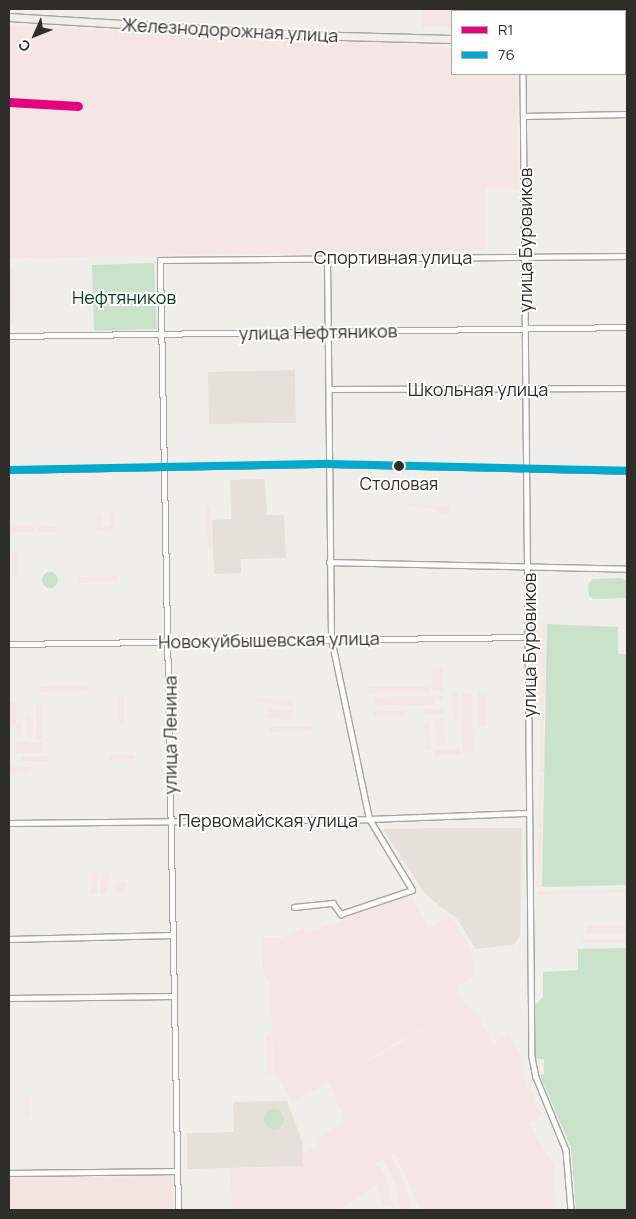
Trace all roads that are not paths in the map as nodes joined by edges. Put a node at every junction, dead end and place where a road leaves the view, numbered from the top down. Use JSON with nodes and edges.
{"nodes":[{"id":1,"x":9,"y":17,"type":"edge"},
{"id":2,"x":451,"y":39,"type":"edge"},
{"id":3,"x":523,"y":75,"type":"edge"},
{"id":4,"x":627,"y":114,"type":"edge"},
{"id":5,"x":524,"y":116,"type":"junction"},
{"id":6,"x":525,"y":256,"type":"junction"},
{"id":7,"x":627,"y":256,"type":"edge"},
{"id":8,"x":327,"y":257,"type":"junction"},
{"id":9,"x":160,"y":260,"type":"joint"},
{"id":10,"x":627,"y":327,"type":"edge"},
{"id":11,"x":526,"y":328,"type":"junction"},
{"id":12,"x":328,"y":332,"type":"junction"},
{"id":13,"x":162,"y":334,"type":"junction"},
{"id":14,"x":9,"y":336,"type":"edge"},
{"id":15,"x":627,"y":388,"type":"edge"},
{"id":16,"x":329,"y":389,"type":"junction"},
{"id":17,"x":526,"y":390,"type":"junction"},
{"id":18,"x":329,"y":464,"type":"junction"},
{"id":19,"x":163,"y":468,"type":"junction"},
{"id":20,"x":528,"y":469,"type":"junction"},
{"id":21,"x":9,"y":470,"type":"edge"},
{"id":22,"x":627,"y":471,"type":"edge"},
{"id":23,"x":329,"y":562,"type":"junction"},
{"id":24,"x":529,"y":566,"type":"junction"},
{"id":25,"x":627,"y":569,"type":"edge"},
{"id":26,"x":530,"y":636,"type":"junction"},
{"id":27,"x":331,"y":638,"type":"junction"},
{"id":28,"x":168,"y":642,"type":"junction"},
{"id":29,"x":9,"y":644,"type":"edge"},
{"id":30,"x":528,"y":814,"type":"junction"},
{"id":31,"x":369,"y":819,"type":"junction"},
{"id":32,"x":170,"y":820,"type":"junction"},
{"id":33,"x":9,"y":823,"type":"edge"},
{"id":34,"x":294,"y":907,"type":"dead end"},
{"id":35,"x":172,"y":935,"type":"junction"},
{"id":36,"x":9,"y":938,"type":"edge"},
{"id":37,"x":174,"y":996,"type":"junction"},
{"id":38,"x":9,"y":998,"type":"edge"},
{"id":39,"x":177,"y":1171,"type":"junction"},
{"id":40,"x":9,"y":1173,"type":"edge"},
{"id":41,"x":178,"y":1210,"type":"edge"},
{"id":42,"x":571,"y":1210,"type":"edge"}],
"edges":[{"from":1,"to":2,"type":"main road","name":"Железнодорожная улица"},
{"from":3,"to":5,"type":"street","name":"улица Буровиков"},
{"from":4,"to":5,"type":"street"},
{"from":5,"to":6,"type":"street","name":"улица Буровиков"},
{"from":6,"to":7,"type":"street","name":"Спортивная улица"},
{"from":6,"to":8,"type":"street","name":"Спортивная улица"},
{"from":6,"to":11,"type":"street","name":"улица Буровиков"},
{"from":8,"to":9,"type":"street","name":"Спортивная улица"},
{"from":8,"to":12,"type":"street"},
{"from":9,"to":13,"type":"street","name":"улица Ленина"},
{"from":10,"to":11,"type":"street","name":"улица Нефтяников"},
{"from":11,"to":12,"type":"street","name":"улица Нефтяников"},
{"from":11,"to":17,"type":"street","name":"улица Буровиков"},
{"from":12,"to":13,"type":"street","name":"улица Нефтяников"},
{"from":12,"to":16,"type":"street"},
{"from":13,"to":14,"type":"street","name":"улица Нефтяников"},
{"from":13,"to":19,"type":"street","name":"улица Ленина"},
{"from":15,"to":17,"type":"street","name":"Школьная улица"},
{"from":16,"to":17,"type":"street","name":"Школьная улица"},
{"from":16,"to":18,"type":"street"},
{"from":17,"to":20,"type":"street","name":"улица Буровиков"},
{"from":18,"to":19,"type":"street"},
{"from":18,"to":20,"type":"street"},
{"from":18,"to":23,"type":"street"},
{"from":19,"to":21,"type":"street"},
{"from":19,"to":28,"type":"street","name":"улица Ленина"},
{"from":20,"to":22,"type":"street"},
{"from":20,"to":24,"type":"street","name":"улица Буровиков"},
{"from":23,"to":24,"type":"street"},
{"from":23,"to":27,"type":"street"},
{"from":24,"to":25,"type":"street"},
{"from":24,"to":26,"type":"street","name":"улица Буровиков"},
{"from":26,"to":27,"type":"street","name":"Новокуйбышевская улица"},
{"from":26,"to":30,"type":"street","name":"улица Буровиков"},
{"from":27,"to":28,"type":"street","name":"Новокуйбышевская улица"},
{"from":27,"to":31,"type":"street"},
{"from":28,"to":29,"type":"street","name":"Новокуйбышевская улица"},
{"from":28,"to":32,"type":"street","name":"улица Ленина"},
{"from":30,"to":31,"type":"street","name":"Первомайская улица"},
{"from":30,"to":42,"type":"street","name":"улица Буровиков"},
{"from":31,"to":32,"type":"street","name":"Первомайская улица"},
{"from":31,"to":34,"type":"street"},
{"from":32,"to":33,"type":"street","name":"Первомайская улица"},
{"from":32,"to":35,"type":"street","name":"улица Ленина"},
{"from":35,"to":36,"type":"street"},
{"from":35,"to":37,"type":"street","name":"улица Ленина"},
{"from":37,"to":38,"type":"street"},
{"from":37,"to":39,"type":"street","name":"улица Ленина"},
{"from":39,"to":40,"type":"street"},
{"from":39,"to":41,"type":"street","name":"улица Ленина"}]}
